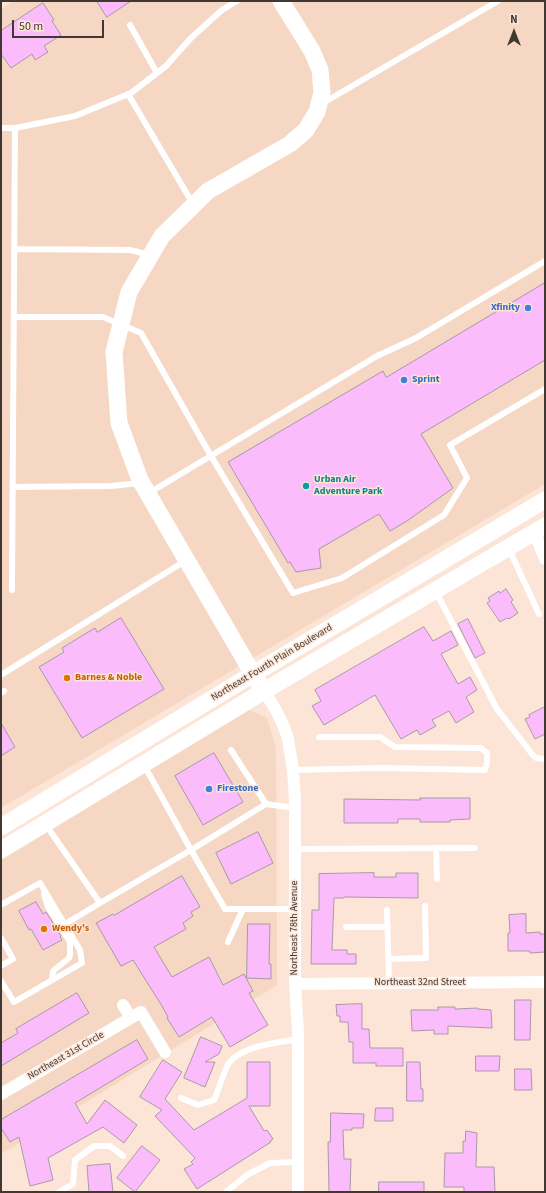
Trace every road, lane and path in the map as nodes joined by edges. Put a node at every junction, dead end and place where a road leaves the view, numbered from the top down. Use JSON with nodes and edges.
{"nodes":[{"id":1,"x":237,"y":1,"type":"edge"},
{"id":2,"x":281,"y":1,"type":"edge"},
{"id":3,"x":498,"y":1,"type":"edge"},
{"id":4,"x":130,"y":24,"type":"dead end"},
{"id":5,"x":157,"y":73,"type":"junction"},
{"id":6,"x":128,"y":94,"type":"junction"},
{"id":7,"x":318,"y":105,"type":"junction"},
{"id":8,"x":1,"y":128,"type":"edge"},
{"id":9,"x":15,"y":128,"type":"junction"},
{"id":10,"x":194,"y":205,"type":"junction"},
{"id":11,"x":14,"y":249,"type":"junction"},
{"id":12,"x":151,"y":255,"type":"junction"},
{"id":13,"x":545,"y":261,"type":"edge"},
{"id":14,"x":14,"y":317,"type":"junction"},
{"id":15,"x":122,"y":325,"type":"junction"},
{"id":16,"x":545,"y":389,"type":"edge"},
{"id":17,"x":211,"y":456,"type":"junction"},
{"id":18,"x":12,"y":487,"type":"junction"},
{"id":19,"x":144,"y":488,"type":"junction"},
{"id":20,"x":545,"y":500,"type":"edge"},
{"id":21,"x":540,"y":529,"type":"edge"},
{"id":22,"x":508,"y":547,"type":"junction"},
{"id":23,"x":545,"y":559,"type":"edge"},
{"id":24,"x":186,"y":560,"type":"junction"},
{"id":25,"x":12,"y":590,"type":"dead end"},
{"id":26,"x":435,"y":590,"type":"junction"},
{"id":27,"x":539,"y":614,"type":"dead end"},
{"id":28,"x":253,"y":674,"type":"junction"},
{"id":29,"x":1,"y":675,"type":"edge"},
{"id":30,"x":264,"y":691,"type":"junction"},
{"id":31,"x":318,"y":737,"type":"dead end"},
{"id":32,"x":231,"y":750,"type":"dead end"},
{"id":33,"x":545,"y":759,"type":"edge"},
{"id":34,"x":144,"y":765,"type":"junction"},
{"id":35,"x":293,"y":770,"type":"junction"},
{"id":36,"x":266,"y":804,"type":"junction"},
{"id":37,"x":295,"y":808,"type":"junction"},
{"id":38,"x":46,"y":824,"type":"junction"},
{"id":39,"x":1,"y":827,"type":"edge"},
{"id":40,"x":436,"y":848,"type":"junction"},
{"id":41,"x":475,"y":848,"type":"dead end"},
{"id":42,"x":295,"y":849,"type":"junction"},
{"id":43,"x":1,"y":850,"type":"edge"},
{"id":44,"x":191,"y":850,"type":"junction"},
{"id":45,"x":437,"y":879,"type":"dead end"},
{"id":46,"x":40,"y":883,"type":"junction"},
{"id":47,"x":100,"y":904,"type":"junction"},
{"id":48,"x":1,"y":905,"type":"edge"},
{"id":49,"x":425,"y":906,"type":"dead end"},
{"id":50,"x":243,"y":909,"type":"junction"},
{"id":51,"x":295,"y":909,"type":"junction"},
{"id":52,"x":388,"y":910,"type":"dead end"},
{"id":53,"x":65,"y":924,"type":"junction"},
{"id":54,"x":388,"y":927,"type":"junction"},
{"id":55,"x":346,"y":928,"type":"dead end"},
{"id":56,"x":1,"y":940,"type":"edge"},
{"id":57,"x":228,"y":942,"type":"dead end"},
{"id":58,"x":388,"y":959,"type":"junction"},
{"id":59,"x":1,"y":966,"type":"edge"},
{"id":60,"x":52,"y":980,"type":"junction"},
{"id":61,"x":1,"y":981,"type":"edge"},
{"id":62,"x":545,"y":982,"type":"edge"},
{"id":63,"x":389,"y":983,"type":"junction"},
{"id":64,"x":295,"y":984,"type":"junction"},
{"id":65,"x":123,"y":1005,"type":"dead end"},
{"id":66,"x":131,"y":1018,"type":"junction"},
{"id":67,"x":298,"y":1039,"type":"junction"},
{"id":68,"x":165,"y":1052,"type":"dead end"},
{"id":69,"x":1,"y":1094,"type":"edge"},
{"id":70,"x":181,"y":1098,"type":"dead end"},
{"id":71,"x":123,"y":1156,"type":"dead end"},
{"id":72,"x":298,"y":1162,"type":"junction"},
{"id":73,"x":59,"y":1192,"type":"edge"},
{"id":74,"x":226,"y":1192,"type":"edge"},
{"id":75,"x":298,"y":1192,"type":"edge"}],
"edges":[{"from":1,"to":5,"type":"lane"},
{"from":2,"to":7,"type":"main road","name":"Northeast 78th Avenue"},
{"from":3,"to":7,"type":"lane"},
{"from":4,"to":5,"type":"lane"},
{"from":5,"to":6,"type":"lane"},
{"from":6,"to":9,"type":"lane"},
{"from":6,"to":10,"type":"lane"},
{"from":7,"to":10,"type":"main road","name":"Northeast 78th Avenue"},
{"from":8,"to":9,"type":"lane"},
{"from":9,"to":11,"type":"lane"},
{"from":10,"to":12,"type":"main road","name":"Northeast 78th Avenue"},
{"from":11,"to":12,"type":"lane"},
{"from":11,"to":14,"type":"lane"},
{"from":12,"to":15,"type":"main road","name":"Northeast 78th Avenue"},
{"from":13,"to":17,"type":"lane"},
{"from":14,"to":15,"type":"lane"},
{"from":14,"to":18,"type":"lane"},
{"from":15,"to":17,"type":"lane"},
{"from":15,"to":19,"type":"main road","name":"Northeast 78th Avenue"},
{"from":16,"to":17,"type":"lane"},
{"from":17,"to":19,"type":"lane"},
{"from":18,"to":19,"type":"lane"},
{"from":18,"to":25,"type":"lane"},
{"from":19,"to":24,"type":"main road","name":"Northeast 78th Avenue"},
{"from":20,"to":28,"type":"main road","name":"Northeast Fourth Plain Boulevard"},
{"from":21,"to":22,"type":"main road","name":"Northeast Fourth Plain Boulevard"},
{"from":21,"to":23,"type":"street"},
{"from":22,"to":26,"type":"main road","name":"Northeast Fourth Plain Boulevard"},
{"from":22,"to":27,"type":"lane"},
{"from":24,"to":28,"type":"main road","name":"Northeast 78th Avenue"},
{"from":24,"to":29,"type":"lane"},
{"from":26,"to":30,"type":"main road","name":"Northeast Fourth Plain Boulevard"},
{"from":26,"to":33,"type":"lane"},
{"from":28,"to":30,"type":"main road","name":"Northeast 78th Avenue"},
{"from":28,"to":39,"type":"main road","name":"Northeast Fourth Plain Boulevard"},
{"from":30,"to":34,"type":"main road","name":"Northeast Fourth Plain Boulevard"},
{"from":30,"to":35,"type":"street","name":"Northeast 78th Avenue"},
{"from":31,"to":35,"type":"lane"},
{"from":32,"to":36,"type":"lane"},
{"from":34,"to":38,"type":"main road","name":"Northeast Fourth Plain Boulevard"},
{"from":34,"to":44,"type":"lane"},
{"from":35,"to":37,"type":"street","name":"Northeast 78th Avenue"},
{"from":36,"to":37,"type":"lane"},
{"from":36,"to":44,"type":"lane"},
{"from":37,"to":42,"type":"street","name":"Northeast 78th Avenue"},
{"from":38,"to":43,"type":"main road","name":"Northeast Fourth Plain Boulevard"},
{"from":38,"to":47,"type":"lane"},
{"from":40,"to":41,"type":"lane"},
{"from":40,"to":42,"type":"lane"},
{"from":40,"to":45,"type":"lane"},
{"from":42,"to":51,"type":"street","name":"Northeast 78th Avenue"},
{"from":44,"to":47,"type":"lane"},
{"from":44,"to":50,"type":"lane"},
{"from":46,"to":48,"type":"lane"},
{"from":46,"to":53,"type":"lane"},
{"from":46,"to":60,"type":"lane"},
{"from":47,"to":53,"type":"lane"},
{"from":49,"to":58,"type":"lane"},
{"from":50,"to":51,"type":"lane"},
{"from":50,"to":57,"type":"lane"},
{"from":51,"to":64,"type":"street","name":"Northeast 78th Avenue"},
{"from":52,"to":54,"type":"lane"},
{"from":53,"to":60,"type":"lane"},
{"from":54,"to":55,"type":"lane"},
{"from":54,"to":58,"type":"lane"},
{"from":56,"to":59,"type":"lane"},
{"from":58,"to":63,"type":"lane"},
{"from":60,"to":61,"type":"lane"},
{"from":62,"to":63,"type":"street","name":"Northeast 32nd Street"},
{"from":63,"to":64,"type":"street","name":"Northeast 32nd Street"},
{"from":64,"to":67,"type":"street","name":"Northeast 78th Avenue"},
{"from":65,"to":66,"type":"street"},
{"from":66,"to":68,"type":"street"},
{"from":66,"to":69,"type":"street","name":"Northeast 31st Circle"},
{"from":67,"to":70,"type":"lane"},
{"from":67,"to":72,"type":"street","name":"Northeast 78th Avenue"},
{"from":71,"to":73,"type":"lane"},
{"from":72,"to":74,"type":"lane"},
{"from":72,"to":75,"type":"street","name":"Northeast 78th Avenue"}]}
